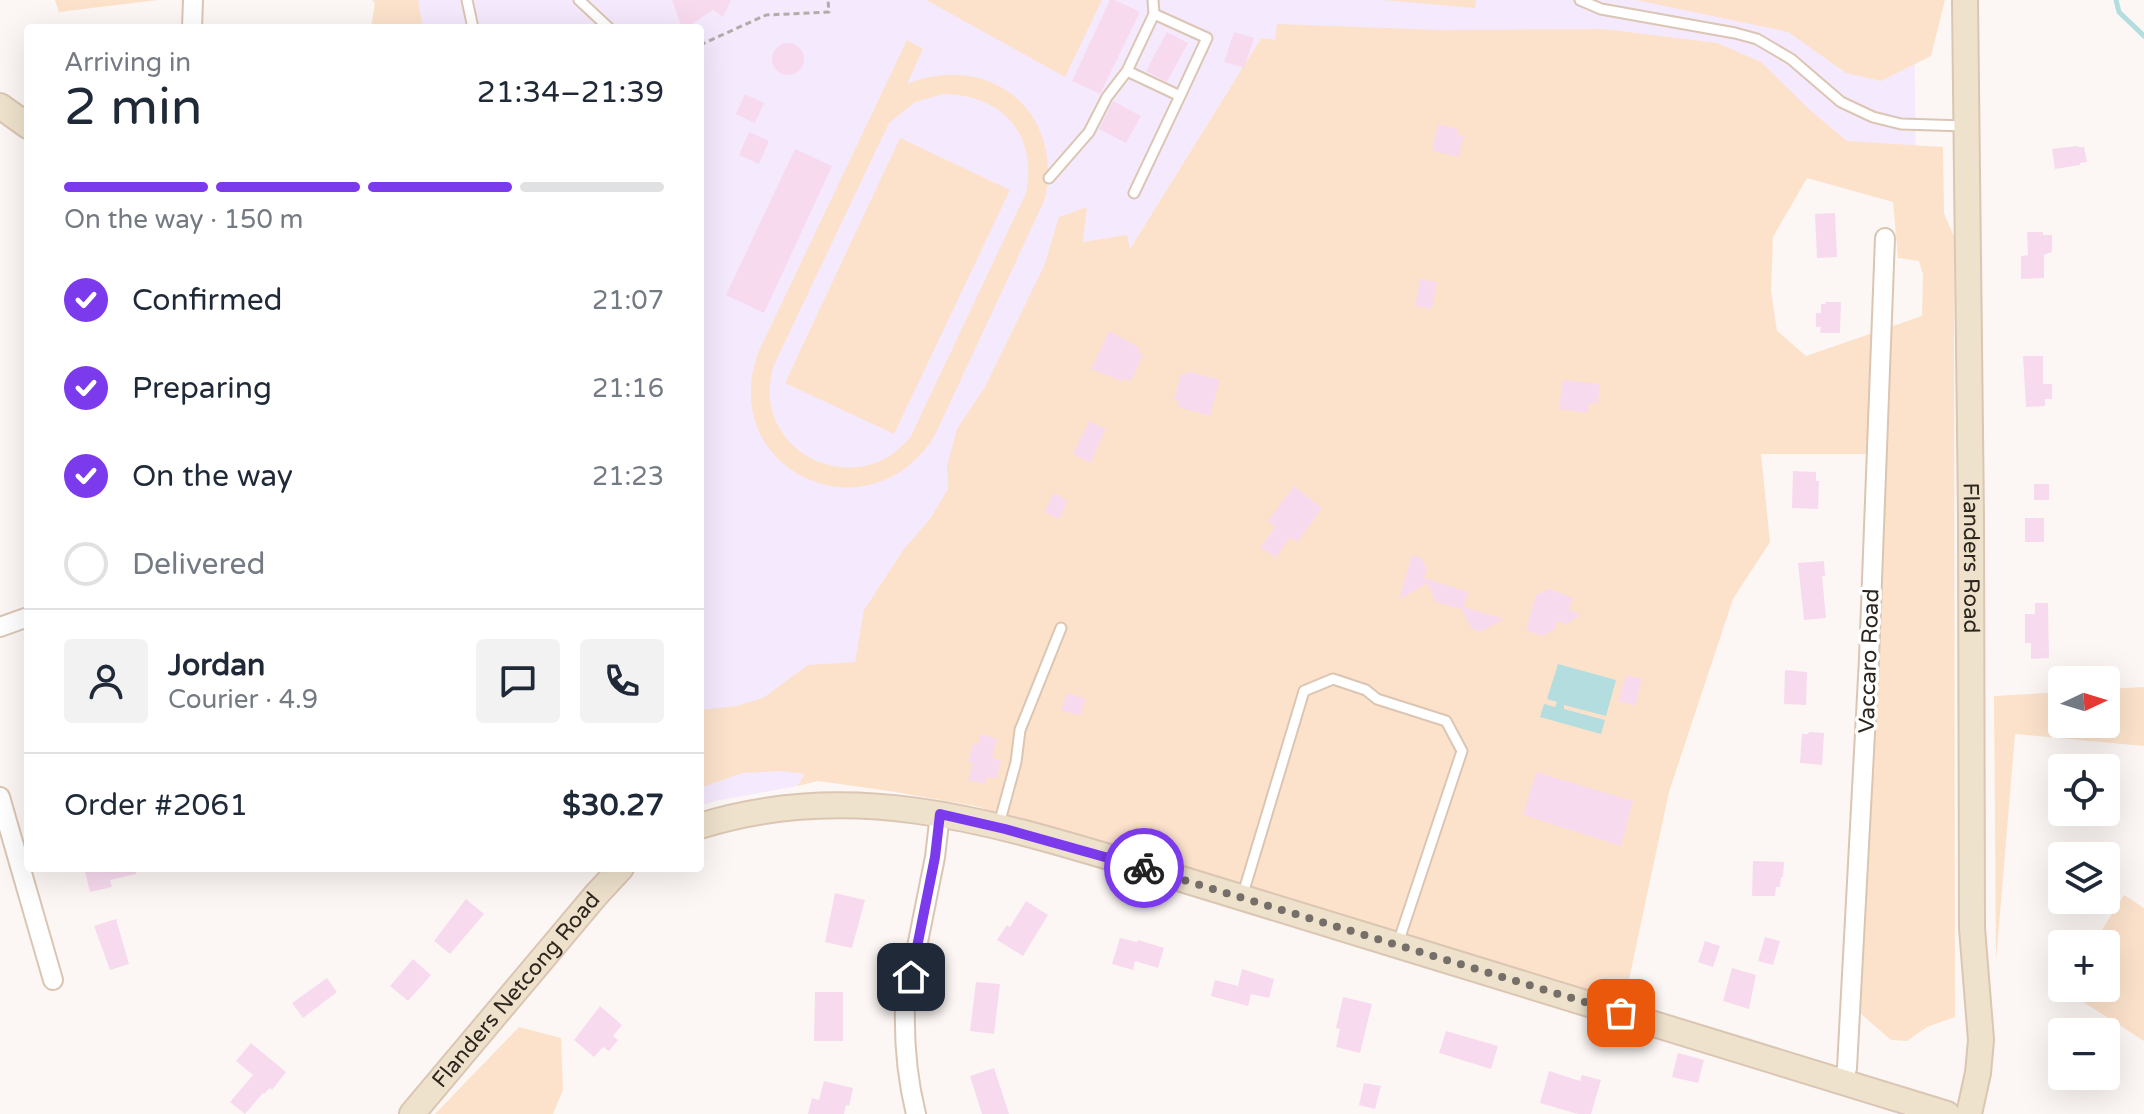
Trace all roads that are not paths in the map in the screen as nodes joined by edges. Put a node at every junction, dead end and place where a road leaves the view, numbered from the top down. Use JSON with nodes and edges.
{"nodes":[{"id":1,"x":193,"y":0,"type":"edge"},
{"id":2,"x":467,"y":0,"type":"edge"},
{"id":3,"x":579,"y":0,"type":"edge"},
{"id":4,"x":1153,"y":0,"type":"edge"},
{"id":5,"x":1580,"y":0,"type":"edge"},
{"id":6,"x":1965,"y":0,"type":"edge"},
{"id":7,"x":1154,"y":14,"type":"junction"},
{"id":8,"x":192,"y":24,"type":"edge"},
{"id":9,"x":472,"y":24,"type":"edge"},
{"id":10,"x":605,"y":24,"type":"edge"},
{"id":11,"x":1127,"y":71,"type":"junction"},
{"id":12,"x":1180,"y":96,"type":"junction"},
{"id":13,"x":0,"y":106,"type":"edge"},
{"id":14,"x":24,"y":123,"type":"edge"},
{"id":15,"x":1966,"y":126,"type":"junction"},
{"id":16,"x":1049,"y":178,"type":"dead end"},
{"id":17,"x":1134,"y":193,"type":"dead end"},
{"id":18,"x":1885,"y":238,"type":"dead end"},
{"id":19,"x":24,"y":618,"type":"edge"},
{"id":20,"x":0,"y":627,"type":"edge"},
{"id":21,"x":1061,"y":628,"type":"dead end"},
{"id":22,"x":0,"y":797,"type":"edge"},
{"id":23,"x":940,"y":814,"type":"junction"},
{"id":24,"x":704,"y":825,"type":"edge"},
{"id":25,"x":998,"y":827,"type":"junction"},
{"id":26,"x":613,"y":872,"type":"edge"},
{"id":27,"x":1242,"y":897,"type":"junction"},
{"id":28,"x":1398,"y":945,"type":"junction"},
{"id":29,"x":53,"y":980,"type":"dead end"},
{"id":30,"x":1842,"y":1082,"type":"junction"},
{"id":31,"x":412,"y":1114,"type":"edge"},
{"id":32,"x":916,"y":1114,"type":"edge"},
{"id":33,"x":1947,"y":1114,"type":"edge"},
{"id":34,"x":1969,"y":1114,"type":"edge"}],
"edges":[{"from":1,"to":8,"type":"street"},
{"from":2,"to":9,"type":"lane"},
{"from":3,"to":10,"type":"lane"},
{"from":4,"to":7,"type":"lane"},
{"from":5,"to":15,"type":"lane"},
{"from":6,"to":15,"type":"main road","name":"Flanders Road"},
{"from":7,"to":11,"type":"lane"},
{"from":7,"to":12,"type":"lane"},
{"from":11,"to":12,"type":"lane"},
{"from":11,"to":16,"type":"lane"},
{"from":12,"to":17,"type":"lane"},
{"from":13,"to":14,"type":"main road"},
{"from":15,"to":34,"type":"main road","name":"Flanders Road"},
{"from":18,"to":30,"type":"street","name":"Vaccaro Road"},
{"from":19,"to":20,"type":"street"},
{"from":21,"to":25,"type":"lane"},
{"from":22,"to":29,"type":"street"},
{"from":23,"to":24,"type":"main road"},
{"from":23,"to":25,"type":"main road"},
{"from":23,"to":32,"type":"street"},
{"from":25,"to":27,"type":"main road"},
{"from":26,"to":31,"type":"main road","name":"Flanders Netcong Road"},
{"from":27,"to":28,"type":"main road"},
{"from":27,"to":28,"type":"lane"},
{"from":28,"to":30,"type":"main road"},
{"from":30,"to":33,"type":"main road"}]}
